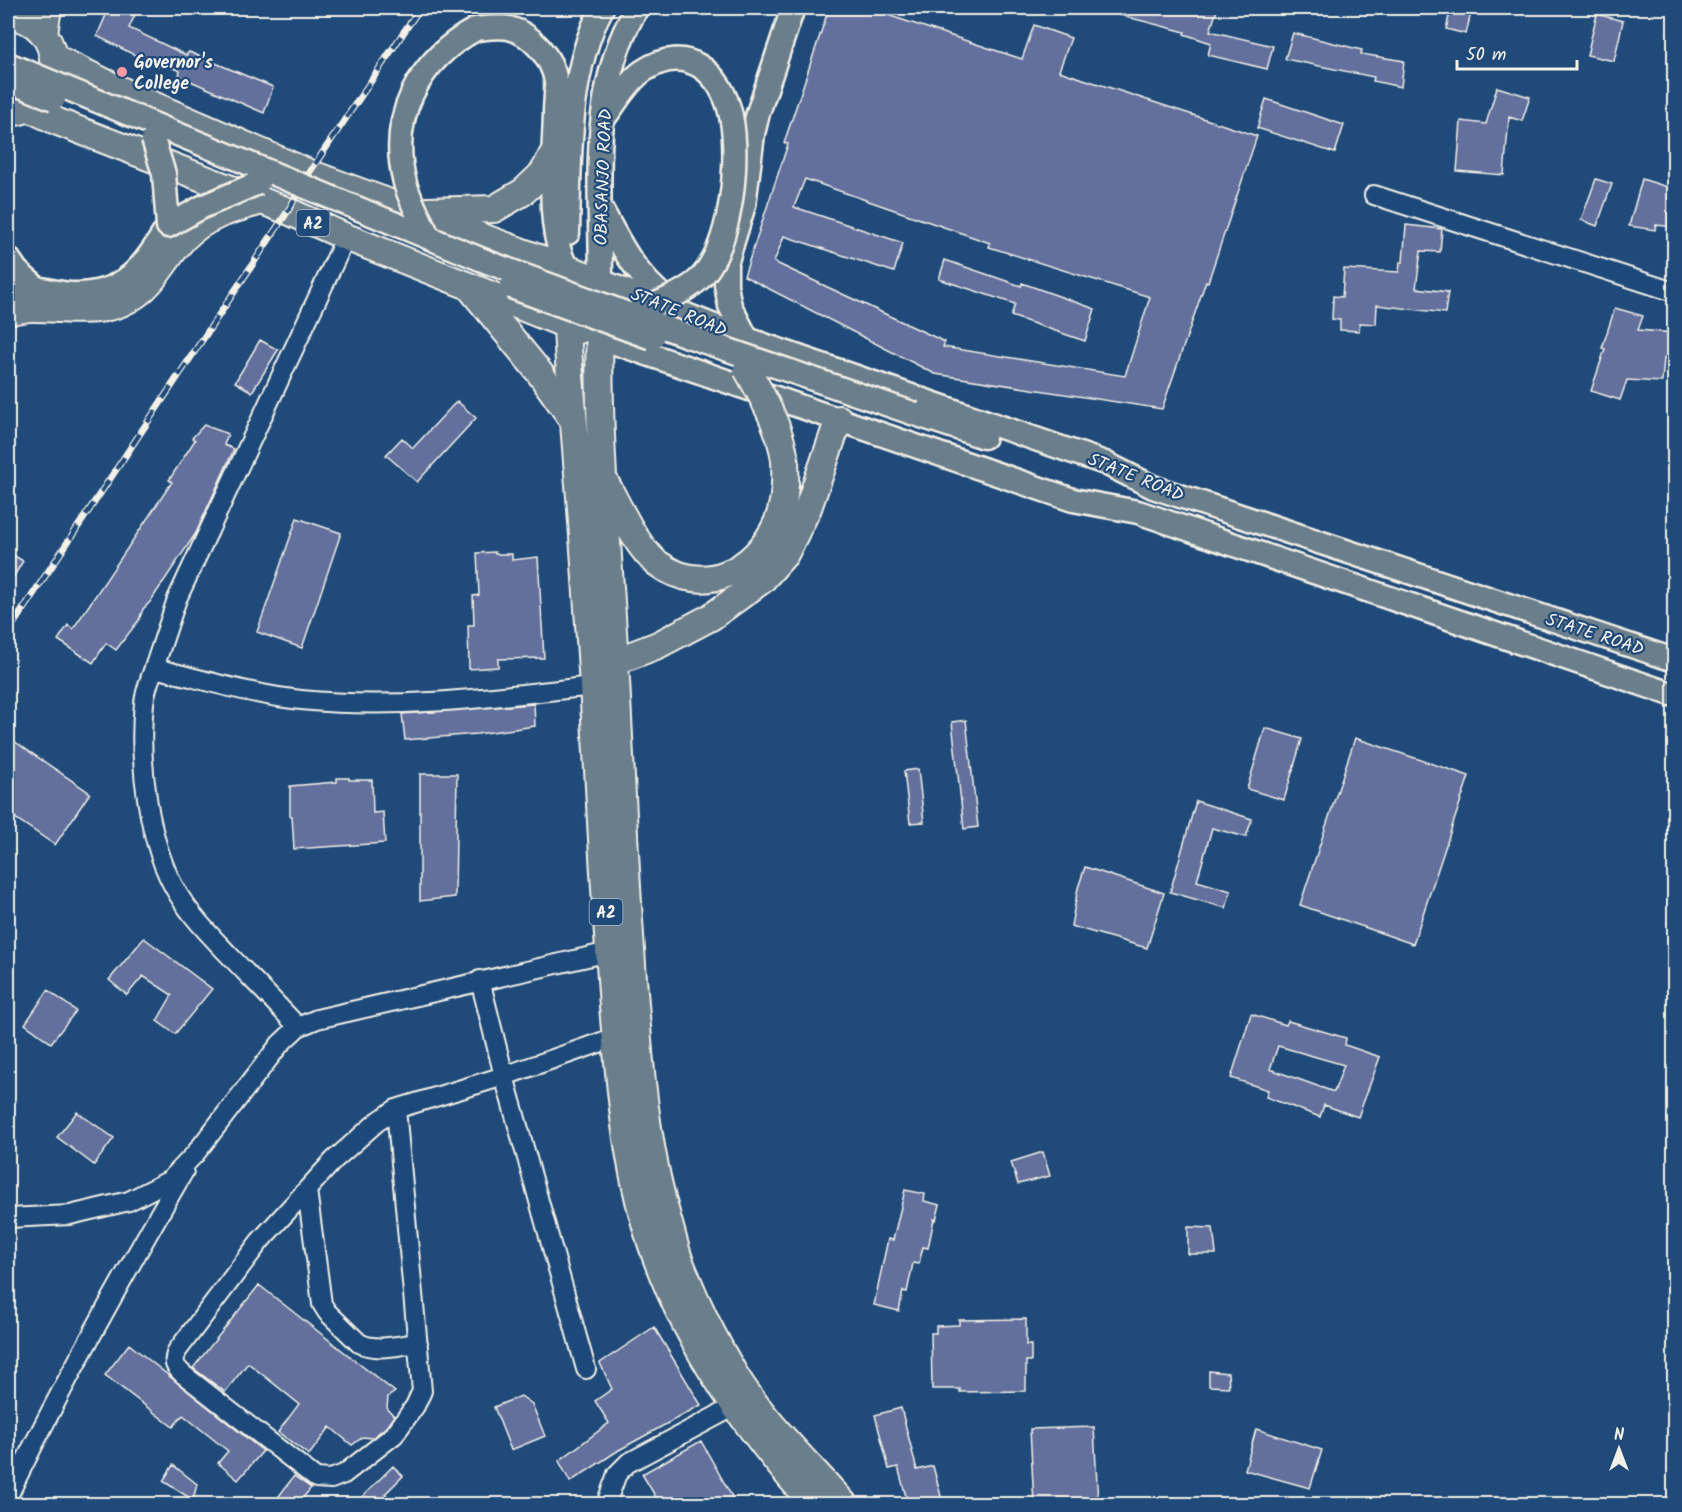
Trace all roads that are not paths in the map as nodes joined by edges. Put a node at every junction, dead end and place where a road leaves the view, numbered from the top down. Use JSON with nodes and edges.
{"nodes":[{"id":1,"x":48,"y":8,"type":"edge"},
{"id":2,"x":602,"y":8,"type":"edge"},
{"id":3,"x":637,"y":8,"type":"edge"},
{"id":4,"x":793,"y":8,"type":"edge"},
{"id":5,"x":8,"y":16,"type":"edge"},
{"id":6,"x":44,"y":33,"type":"junction"},
{"id":7,"x":55,"y":58,"type":"junction"},
{"id":8,"x":8,"y":64,"type":"edge"},
{"id":9,"x":8,"y":81,"type":"edge"},
{"id":10,"x":15,"y":114,"type":"edge"},
{"id":11,"x":604,"y":119,"type":"junction"},
{"id":12,"x":153,"y":139,"type":"junction"},
{"id":13,"x":554,"y":154,"type":"junction"},
{"id":14,"x":260,"y":192,"type":"junction"},
{"id":15,"x":1374,"y":195,"type":"dead end"},
{"id":16,"x":601,"y":207,"type":"junction"},
{"id":17,"x":408,"y":210,"type":"junction"},
{"id":18,"x":168,"y":226,"type":"junction"},
{"id":19,"x":346,"y":237,"type":"junction"},
{"id":20,"x":429,"y":238,"type":"junction"},
{"id":21,"x":8,"y":258,"type":"edge"},
{"id":22,"x":567,"y":268,"type":"junction"},
{"id":23,"x":602,"y":281,"type":"junction"},
{"id":24,"x":470,"y":287,"type":"junction"},
{"id":25,"x":38,"y":289,"type":"junction"},
{"id":26,"x":1674,"y":292,"type":"edge"},
{"id":27,"x":8,"y":296,"type":"edge"},
{"id":28,"x":8,"y":311,"type":"edge"},
{"id":29,"x":630,"y":315,"type":"junction"},
{"id":30,"x":689,"y":315,"type":"junction"},
{"id":31,"x":566,"y":325,"type":"junction"},
{"id":32,"x":598,"y":337,"type":"junction"},
{"id":33,"x":747,"y":339,"type":"junction"},
{"id":34,"x":747,"y":369,"type":"junction"},
{"id":35,"x":839,"y":419,"type":"junction"},
{"id":36,"x":573,"y":420,"type":"junction"},
{"id":37,"x":913,"y":420,"type":"junction"},
{"id":38,"x":602,"y":477,"type":"junction"},
{"id":39,"x":1153,"y":487,"type":"junction"},
{"id":40,"x":1138,"y":512,"type":"junction"},
{"id":41,"x":1674,"y":660,"type":"edge"},
{"id":42,"x":614,"y":662,"type":"junction"},
{"id":43,"x":154,"y":668,"type":"junction"},
{"id":44,"x":592,"y":686,"type":"junction"},
{"id":45,"x":1674,"y":695,"type":"edge"},
{"id":46,"x":609,"y":952,"type":"junction"},
{"id":47,"x":480,"y":980,"type":"junction"},
{"id":48,"x":298,"y":1027,"type":"junction"},
{"id":49,"x":616,"y":1036,"type":"junction"},
{"id":50,"x":504,"y":1076,"type":"junction"},
{"id":51,"x":396,"y":1109,"type":"junction"},
{"id":52,"x":195,"y":1154,"type":"junction"},
{"id":53,"x":307,"y":1190,"type":"junction"},
{"id":54,"x":8,"y":1218,"type":"edge"},
{"id":55,"x":418,"y":1344,"type":"junction"},
{"id":56,"x":586,"y":1369,"type":"dead end"},
{"id":57,"x":735,"y":1406,"type":"junction"},
{"id":58,"x":8,"y":1496,"type":"edge"},
{"id":59,"x":606,"y":1504,"type":"edge"},
{"id":60,"x":813,"y":1504,"type":"edge"},
{"id":61,"x":844,"y":1504,"type":"edge"}],
"edges":[{"from":1,"to":6,"type":"highway"},
{"from":2,"to":22,"type":"main road","name":"OBASANJO ROAD"},
{"from":3,"to":11,"type":"main road","name":"OBASANJO ROAD"},
{"from":4,"to":33,"type":"main road"},
{"from":5,"to":6,"type":"highway"},
{"from":6,"to":7,"type":"highway"},
{"from":7,"to":10,"type":"highway","number":"A2"},
{"from":7,"to":17,"type":"highway"},
{"from":8,"to":20,"type":"main road","bridge":true},
{"from":9,"to":12,"type":"main road","bridge":true},
{"from":10,"to":14,"type":"highway","number":"A2"},
{"from":11,"to":16,"type":"main road","name":"OBASANJO ROAD"},
{"from":11,"to":29,"type":"main road","bridge":true},
{"from":12,"to":14,"type":"main road"},
{"from":12,"to":18,"type":"main road","bridge":true},
{"from":13,"to":17,"type":"highway"},
{"from":13,"to":20,"type":"main road","bridge":true},
{"from":13,"to":22,"type":"main road"},
{"from":14,"to":18,"type":"main road","bridge":true},
{"from":14,"to":19,"type":"highway","number":"A2"},
{"from":14,"to":28,"type":"highway"},
{"from":14,"to":34,"type":"main road","bridge":true},
{"from":15,"to":26,"type":"street"},
{"from":16,"to":23,"type":"main road","name":"OBASANJO ROAD"},
{"from":16,"to":30,"type":"main road"},
{"from":17,"to":22,"type":"highway"},
{"from":18,"to":25,"type":"main road"},
{"from":19,"to":24,"type":"highway","number":"A2"},
{"from":19,"to":43,"type":"street"},
{"from":20,"to":29,"type":"main road","bridge":true},
{"from":21,"to":25,"type":"main road"},
{"from":22,"to":23,"type":"highway"},
{"from":22,"to":31,"type":"highway","number":"A2"},
{"from":23,"to":30,"type":"main road","name":"STATE ROAD"},
{"from":23,"to":32,"type":"highway","number":"A2"},
{"from":24,"to":31,"type":"highway","number":"A2"},
{"from":24,"to":36,"type":"highway"},
{"from":25,"to":27,"type":"main road"},
{"from":29,"to":37,"type":"main road","bridge":true},
{"from":30,"to":33,"type":"main road","name":"STATE ROAD"},
{"from":31,"to":32,"type":"highway","number":"A2"},
{"from":31,"to":36,"type":"highway","number":"A2"},
{"from":32,"to":35,"type":"main road","name":"STATE ROAD"},
{"from":32,"to":38,"type":"highway","number":"A2"},
{"from":33,"to":39,"type":"main road","name":"STATE ROAD"},
{"from":34,"to":37,"type":"main road"},
{"from":34,"to":38,"type":"highway","bridge":true},
{"from":35,"to":40,"type":"main road","name":"STATE ROAD"},
{"from":35,"to":42,"type":"highway"},
{"from":36,"to":44,"type":"highway","number":"A2"},
{"from":37,"to":39,"type":"main road"},
{"from":37,"to":40,"type":"main road"},
{"from":38,"to":42,"type":"highway","number":"A2"},
{"from":39,"to":41,"type":"main road","name":"STATE ROAD"},
{"from":40,"to":45,"type":"main road","name":"STATE ROAD"},
{"from":42,"to":61,"type":"highway","number":"A2"},
{"from":43,"to":44,"type":"street"},
{"from":43,"to":48,"type":"street"},
{"from":44,"to":46,"type":"highway","number":"A2"},
{"from":46,"to":47,"type":"street"},
{"from":46,"to":49,"type":"highway","number":"A2"},
{"from":47,"to":48,"type":"street"},
{"from":47,"to":50,"type":"street"},
{"from":48,"to":52,"type":"street"},
{"from":49,"to":50,"type":"street"},
{"from":49,"to":57,"type":"highway","number":"A2"},
{"from":50,"to":51,"type":"street"},
{"from":50,"to":56,"type":"street"},
{"from":51,"to":53,"type":"street"},
{"from":51,"to":55,"type":"street"},
{"from":52,"to":54,"type":"street"},
{"from":52,"to":58,"type":"street"},
{"from":53,"to":55,"type":"street"},
{"from":53,"to":55,"type":"street"},
{"from":57,"to":59,"type":"street"},
{"from":57,"to":60,"type":"highway","number":"A2"}]}
